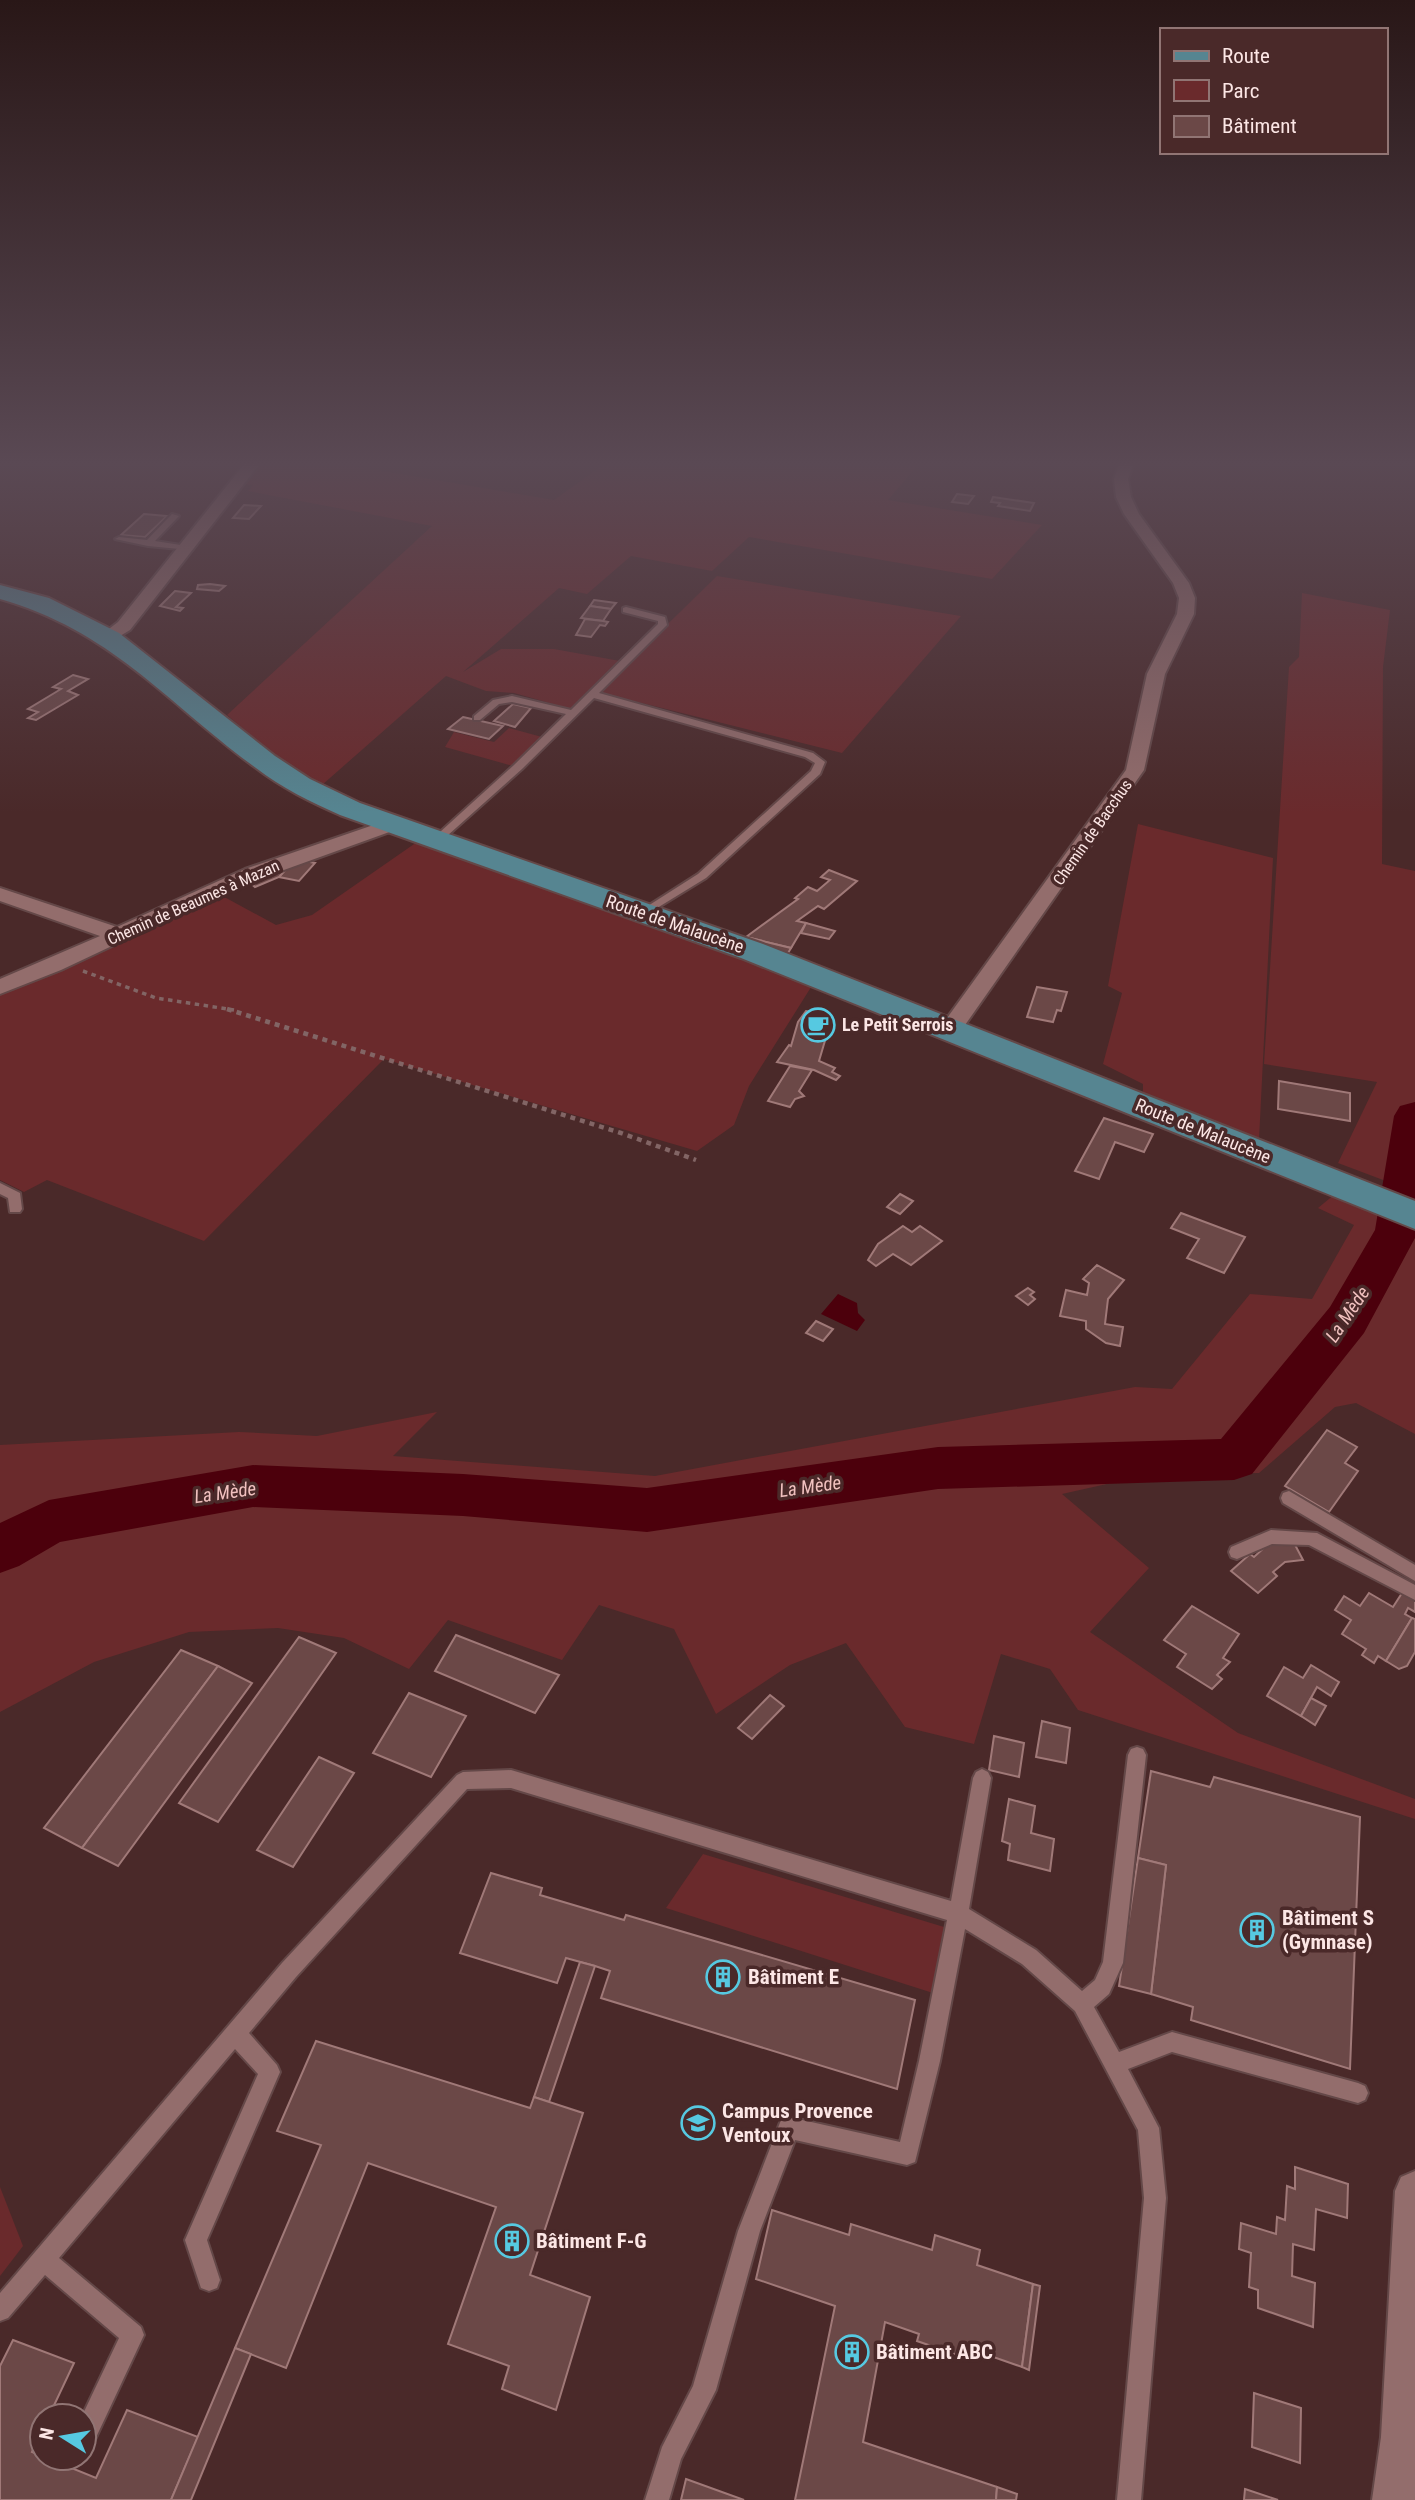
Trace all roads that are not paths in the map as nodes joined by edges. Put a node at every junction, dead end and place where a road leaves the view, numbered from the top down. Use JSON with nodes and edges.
{"nodes":[{"id":1,"x":162,"y":579,"type":"edge"},
{"id":2,"x":1178,"y":579,"type":"edge"},
{"id":3,"x":0,"y":592,"type":"edge"},
{"id":4,"x":626,"y":610,"type":"dead end"},
{"id":5,"x":109,"y":635,"type":"junction"},
{"id":6,"x":592,"y":694,"type":"junction"},
{"id":7,"x":573,"y":713,"type":"junction"},
{"id":8,"x":477,"y":718,"type":"dead end"},
{"id":9,"x":388,"y":825,"type":"junction"},
{"id":10,"x":434,"y":842,"type":"junction"},
{"id":11,"x":0,"y":894,"type":"edge"},
{"id":12,"x":644,"y":913,"type":"junction"},
{"id":13,"x":116,"y":934,"type":"junction"},
{"id":14,"x":0,"y":987,"type":"edge"},
{"id":15,"x":950,"y":1031,"type":"junction"},
{"id":16,"x":0,"y":1188,"type":"edge"},
{"id":17,"x":15,"y":1209,"type":"dead end"},
{"id":18,"x":1399,"y":1210,"type":"edge"},
{"id":19,"x":1289,"y":1498,"type":"dead end"},
{"id":20,"x":1237,"y":1552,"type":"dead end"},
{"id":21,"x":1415,"y":1574,"type":"edge"},
{"id":22,"x":1415,"y":1593,"type":"edge"},
{"id":23,"x":1137,"y":1755,"type":"dead end"},
{"id":24,"x":982,"y":1778,"type":"dead end"},
{"id":25,"x":957,"y":1913,"type":"junction"},
{"id":26,"x":1083,"y":2004,"type":"junction"},
{"id":27,"x":235,"y":2033,"type":"junction"},
{"id":28,"x":1116,"y":2063,"type":"junction"},
{"id":29,"x":1358,"y":2093,"type":"dead end"},
{"id":30,"x":1415,"y":2191,"type":"edge"},
{"id":31,"x":1415,"y":2197,"type":"edge"},
{"id":32,"x":43,"y":2259,"type":"junction"},
{"id":33,"x":209,"y":2280,"type":"dead end"},
{"id":34,"x":0,"y":2310,"type":"edge"},
{"id":35,"x":98,"y":2409,"type":"edge"},
{"id":36,"x":1409,"y":2440,"type":"edge"},
{"id":37,"x":657,"y":2500,"type":"edge"},
{"id":38,"x":1129,"y":2500,"type":"edge"},
{"id":39,"x":1395,"y":2500,"type":"edge"}],
"edges":[{"from":1,"to":5,"type":"street"},
{"from":2,"to":15,"type":"street","name":"Chemin de Bacchus"},
{"from":3,"to":5,"type":"main road","name":"Route de Malaucène"},
{"from":4,"to":6,"type":"lane"},
{"from":5,"to":9,"type":"main road","name":"Route de Malaucène"},
{"from":6,"to":7,"type":"lane"},
{"from":6,"to":12,"type":"lane"},
{"from":7,"to":8,"type":"lane"},
{"from":7,"to":10,"type":"lane"},
{"from":9,"to":10,"type":"main road","name":"Route de Malaucène"},
{"from":9,"to":13,"type":"street","name":"Chemin de Beaumes à Mazan"},
{"from":10,"to":12,"type":"main road","name":"Route de Malaucène"},
{"from":11,"to":13,"type":"street"},
{"from":12,"to":15,"type":"main road","name":"Route de Malaucène"},
{"from":13,"to":14,"type":"street","name":"Chemin de Beaumes à Mazan"},
{"from":15,"to":18,"type":"main road","name":"Route de Malaucène"},
{"from":16,"to":17,"type":"lane"},
{"from":19,"to":21,"type":"lane"},
{"from":20,"to":22,"type":"lane"},
{"from":23,"to":26,"type":"lane"},
{"from":24,"to":25,"type":"lane"},
{"from":25,"to":26,"type":"lane"},
{"from":25,"to":27,"type":"lane"},
{"from":25,"to":37,"type":"lane"},
{"from":26,"to":28,"type":"lane"},
{"from":27,"to":32,"type":"lane"},
{"from":27,"to":33,"type":"lane"},
{"from":28,"to":29,"type":"lane"},
{"from":28,"to":38,"type":"lane"},
{"from":30,"to":31,"type":"street"},
{"from":31,"to":36,"type":"street"},
{"from":32,"to":34,"type":"lane"},
{"from":32,"to":35,"type":"lane"},
{"from":36,"to":39,"type":"street"}]}
